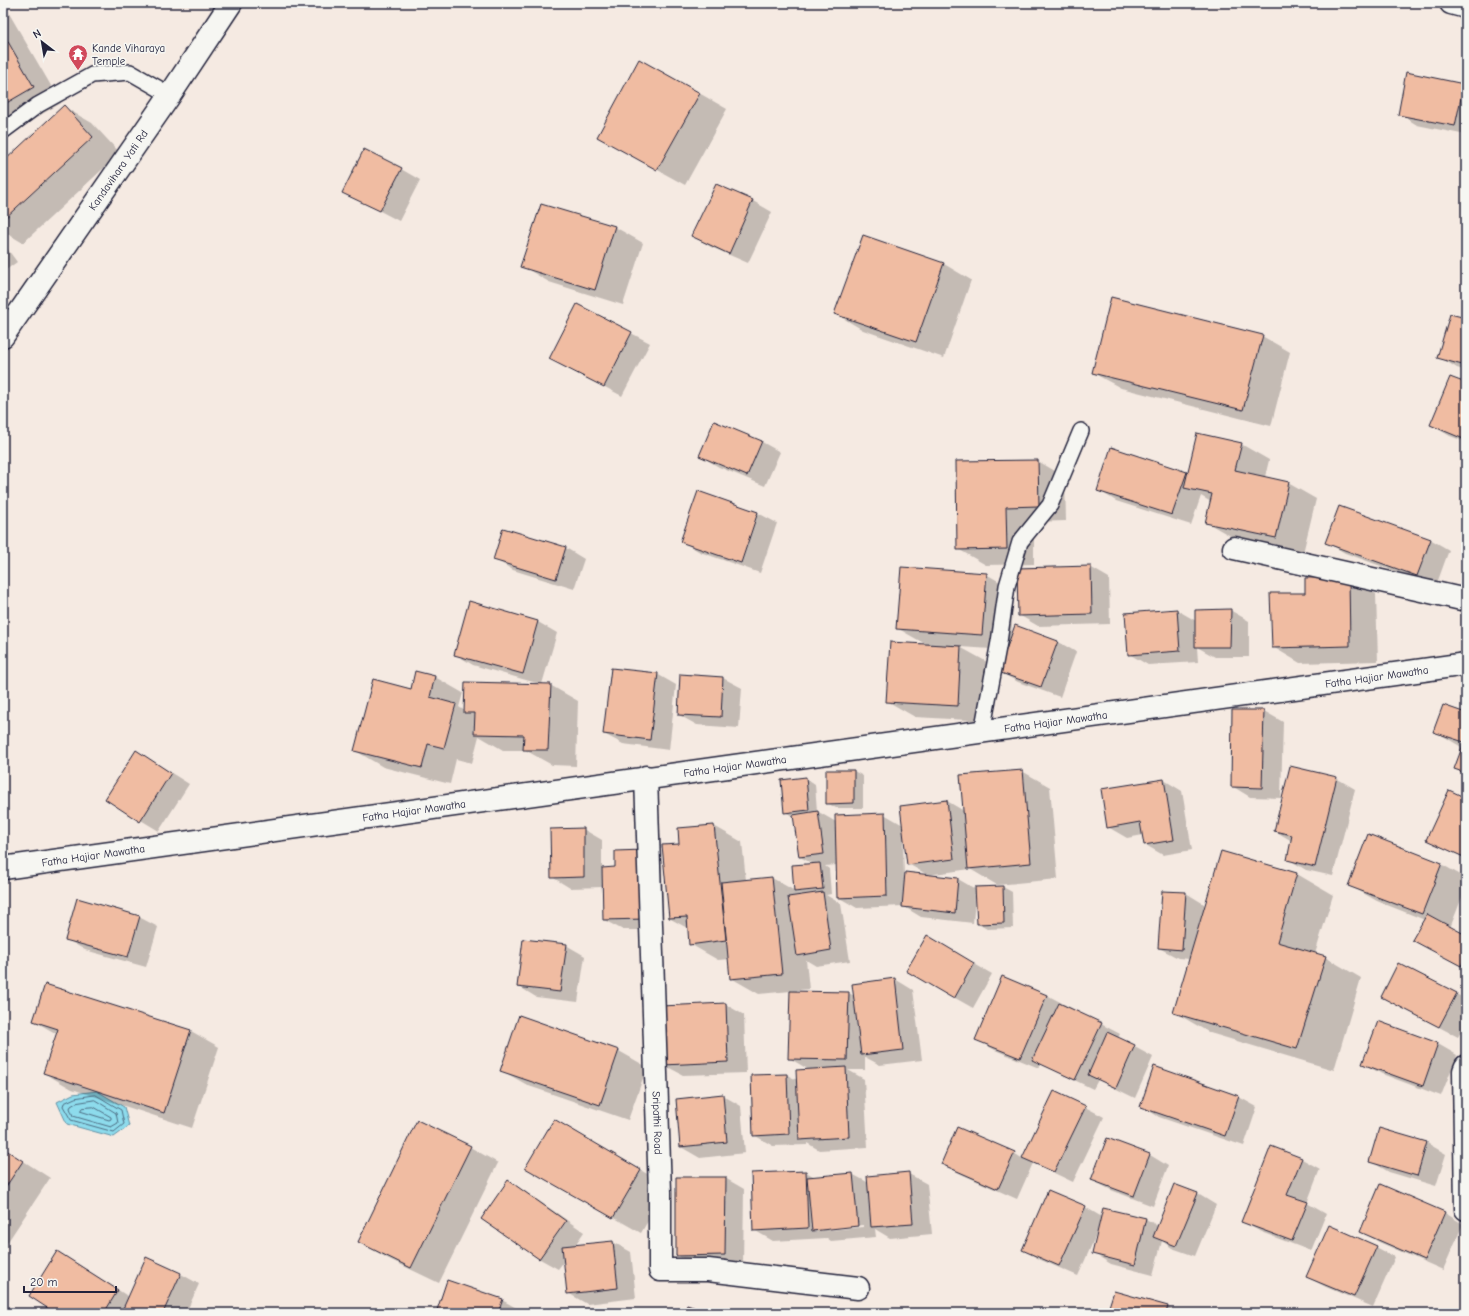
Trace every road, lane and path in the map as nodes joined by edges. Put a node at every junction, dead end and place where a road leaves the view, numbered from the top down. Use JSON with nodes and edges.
{"nodes":[{"id":1,"x":231,"y":3,"type":"edge"},
{"id":2,"x":1450,"y":3,"type":"edge"},
{"id":3,"x":1466,"y":7,"type":"edge"},
{"id":4,"x":170,"y":95,"type":"junction"},
{"id":5,"x":3,"y":131,"type":"edge"},
{"id":6,"x":3,"y":336,"type":"edge"},
{"id":7,"x":1081,"y":431,"type":"dead end"},
{"id":8,"x":1234,"y":548,"type":"dead end"},
{"id":9,"x":1466,"y":600,"type":"edge"},
{"id":10,"x":1466,"y":664,"type":"edge"},
{"id":11,"x":982,"y":732,"type":"junction"},
{"id":12,"x":646,"y":777,"type":"junction"},
{"id":13,"x":3,"y":868,"type":"edge"},
{"id":14,"x":1466,"y":1066,"type":"edge"},
{"id":15,"x":1466,"y":1209,"type":"edge"},
{"id":16,"x":858,"y":1288,"type":"dead end"}],
"edges":[{"from":1,"to":4,"type":"street","name":"Kandavihara Yati Rd"},
{"from":2,"to":3,"type":"street"},
{"from":4,"to":5,"type":"lane"},
{"from":4,"to":6,"type":"street","name":"Kandavihara Yati Rd"},
{"from":7,"to":11,"type":"lane"},
{"from":8,"to":9,"type":"street"},
{"from":10,"to":11,"type":"street","name":"Fatha Hajiar Mawatha"},
{"from":11,"to":12,"type":"street","name":"Fatha Hajiar Mawatha"},
{"from":12,"to":13,"type":"street","name":"Fatha Hajiar Mawatha"},
{"from":12,"to":16,"type":"street","name":"Sripathi Road"},
{"from":14,"to":15,"type":"street"}]}
